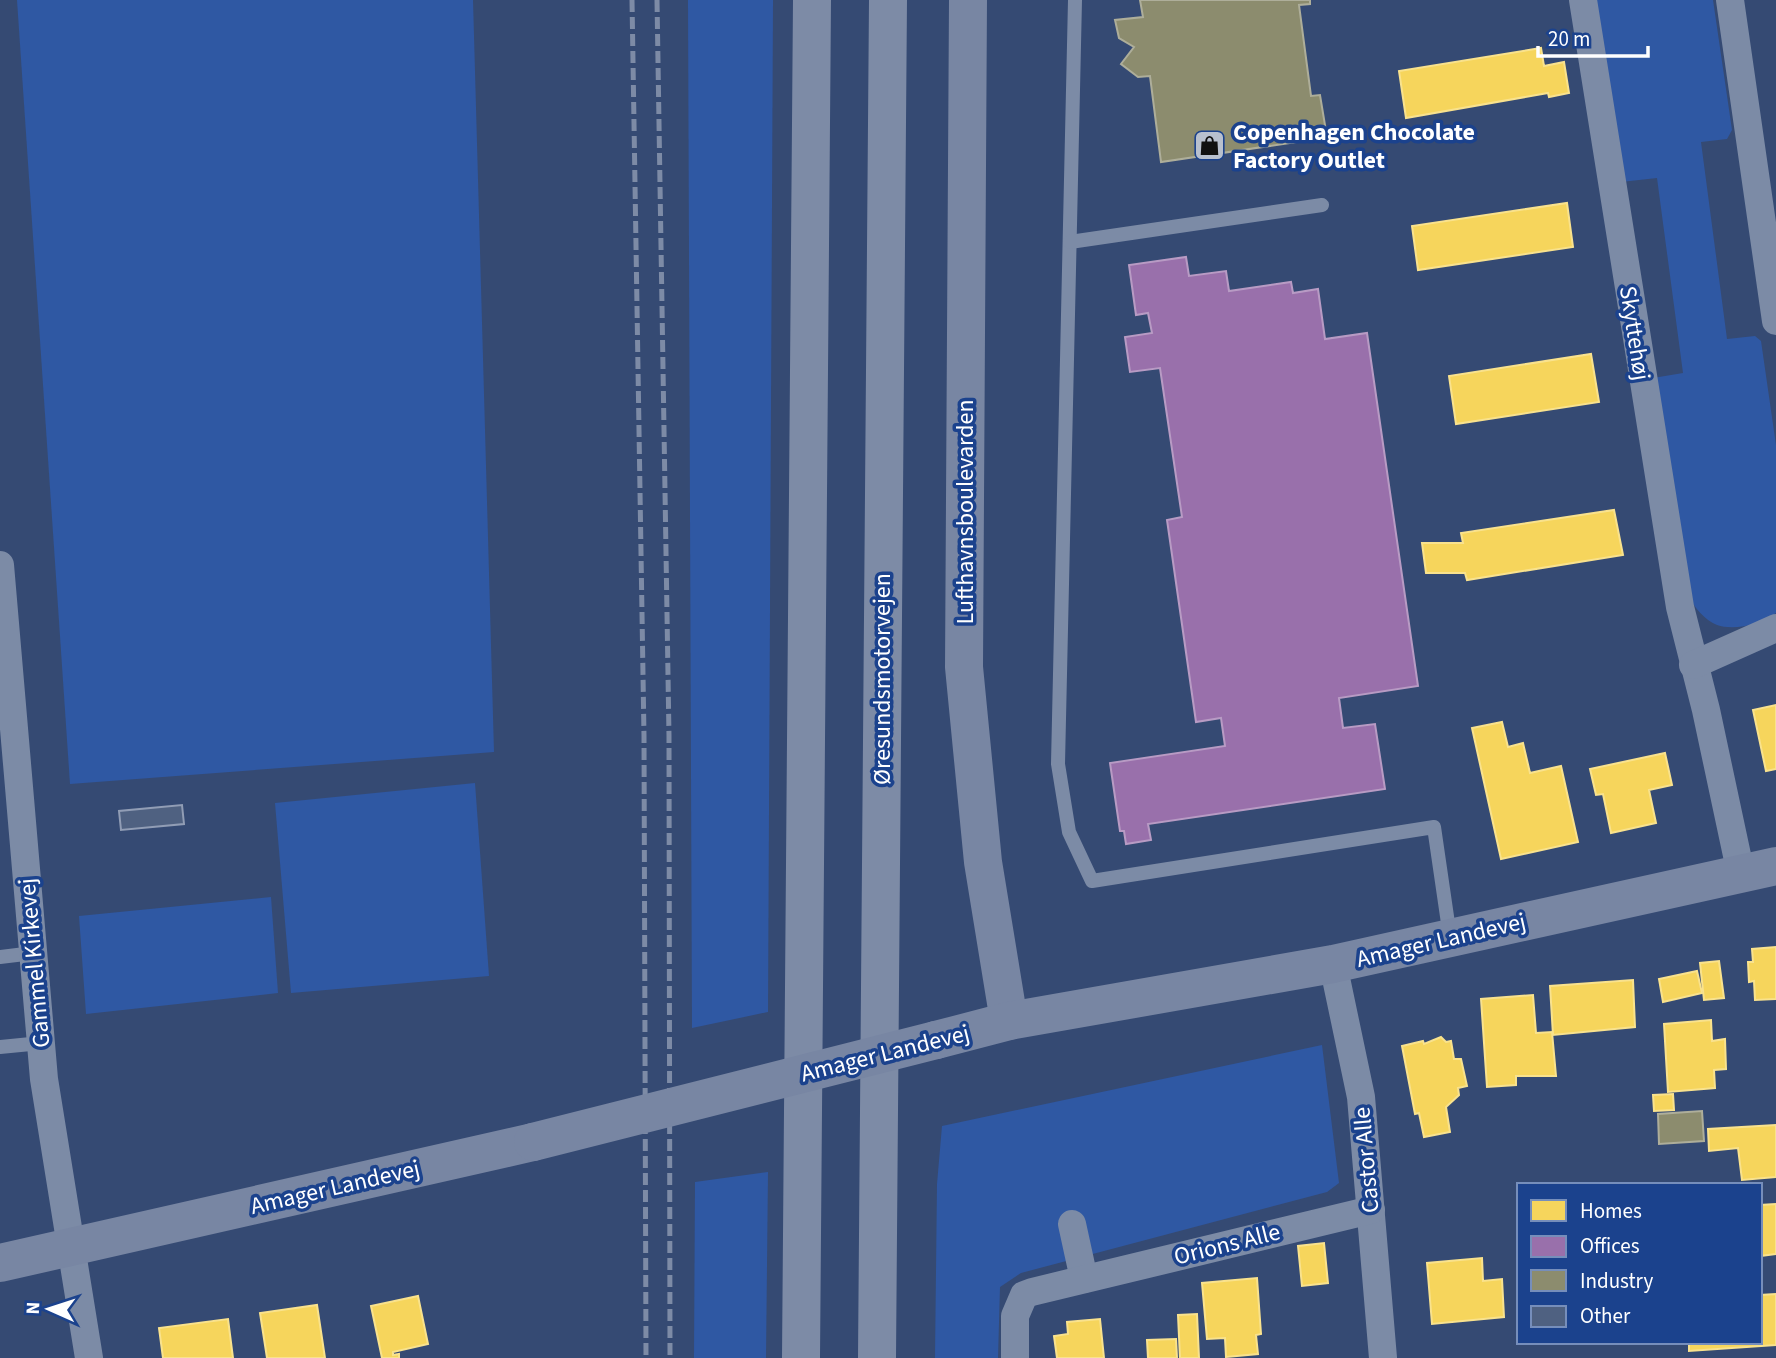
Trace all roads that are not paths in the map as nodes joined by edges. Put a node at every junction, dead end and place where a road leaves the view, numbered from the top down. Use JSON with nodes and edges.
{"nodes":[{"id":1,"x":812,"y":0,"type":"edge"},
{"id":2,"x":888,"y":0,"type":"edge"},
{"id":3,"x":968,"y":0,"type":"edge"},
{"id":4,"x":1075,"y":0,"type":"edge"},
{"id":5,"x":1583,"y":0,"type":"edge"},
{"id":6,"x":1730,"y":0,"type":"edge"},
{"id":7,"x":1322,"y":205,"type":"dead end"},
{"id":8,"x":1070,"y":242,"type":"junction"},
{"id":9,"x":1776,"y":321,"type":"edge"},
{"id":10,"x":0,"y":565,"type":"edge"},
{"id":11,"x":1776,"y":628,"type":"edge"},
{"id":12,"x":1693,"y":665,"type":"junction"},
{"id":13,"x":1758,"y":870,"type":"edge"},
{"id":14,"x":1450,"y":939,"type":"junction"},
{"id":15,"x":33,"y":953,"type":"junction"},
{"id":16,"x":0,"y":957,"type":"edge"},
{"id":17,"x":1333,"y":964,"type":"junction"},
{"id":18,"x":1009,"y":1021,"type":"junction"},
{"id":19,"x":41,"y":1043,"type":"junction"},
{"id":20,"x":0,"y":1047,"type":"edge"},
{"id":21,"x":1371,"y":1210,"type":"junction"},
{"id":22,"x":1072,"y":1224,"type":"dead end"},
{"id":23,"x":72,"y":1246,"type":"junction"},
{"id":24,"x":0,"y":1263,"type":"edge"},
{"id":25,"x":1084,"y":1279,"type":"junction"},
{"id":26,"x":89,"y":1358,"type":"edge"},
{"id":27,"x":801,"y":1358,"type":"edge"},
{"id":28,"x":877,"y":1358,"type":"edge"},
{"id":29,"x":1015,"y":1358,"type":"edge"},
{"id":30,"x":1383,"y":1358,"type":"edge"}],
"edges":[{"from":1,"to":27,"type":"highway"},
{"from":2,"to":28,"type":"highway","name":"Øresundsmotorvejen"},
{"from":3,"to":18,"type":"street","name":"Lufthavnsboulevarden"},
{"from":4,"to":8,"type":"lane"},
{"from":5,"to":12,"type":"street","name":"Skyttehøj"},
{"from":6,"to":9,"type":"street"},
{"from":7,"to":8,"type":"lane"},
{"from":8,"to":14,"type":"lane"},
{"from":10,"to":15,"type":"street","name":"Gammel Kirkevej"},
{"from":11,"to":12,"type":"street"},
{"from":12,"to":13,"type":"street","name":"Skyttehøj"},
{"from":13,"to":14,"type":"street","name":"Amager Landevej"},
{"from":14,"to":17,"type":"street","name":"Amager Landevej"},
{"from":15,"to":16,"type":"lane"},
{"from":15,"to":19,"type":"street","name":"Gammel Kirkevej"},
{"from":17,"to":18,"type":"street","name":"Amager Landevej"},
{"from":17,"to":21,"type":"street","name":"Castor Alle"},
{"from":18,"to":23,"type":"street","name":"Amager Landevej","bridge":true},
{"from":19,"to":20,"type":"lane"},
{"from":19,"to":23,"type":"street","name":"Gammel Kirkevej"},
{"from":21,"to":25,"type":"street","name":"Orions Alle"},
{"from":21,"to":30,"type":"street","name":"Castor Alle"},
{"from":22,"to":25,"type":"street"},
{"from":23,"to":24,"type":"street","name":"Amager Landevej"},
{"from":23,"to":26,"type":"street","name":"Gammel Kirkevej"},
{"from":25,"to":29,"type":"street","name":"Orions Alle"}]}
